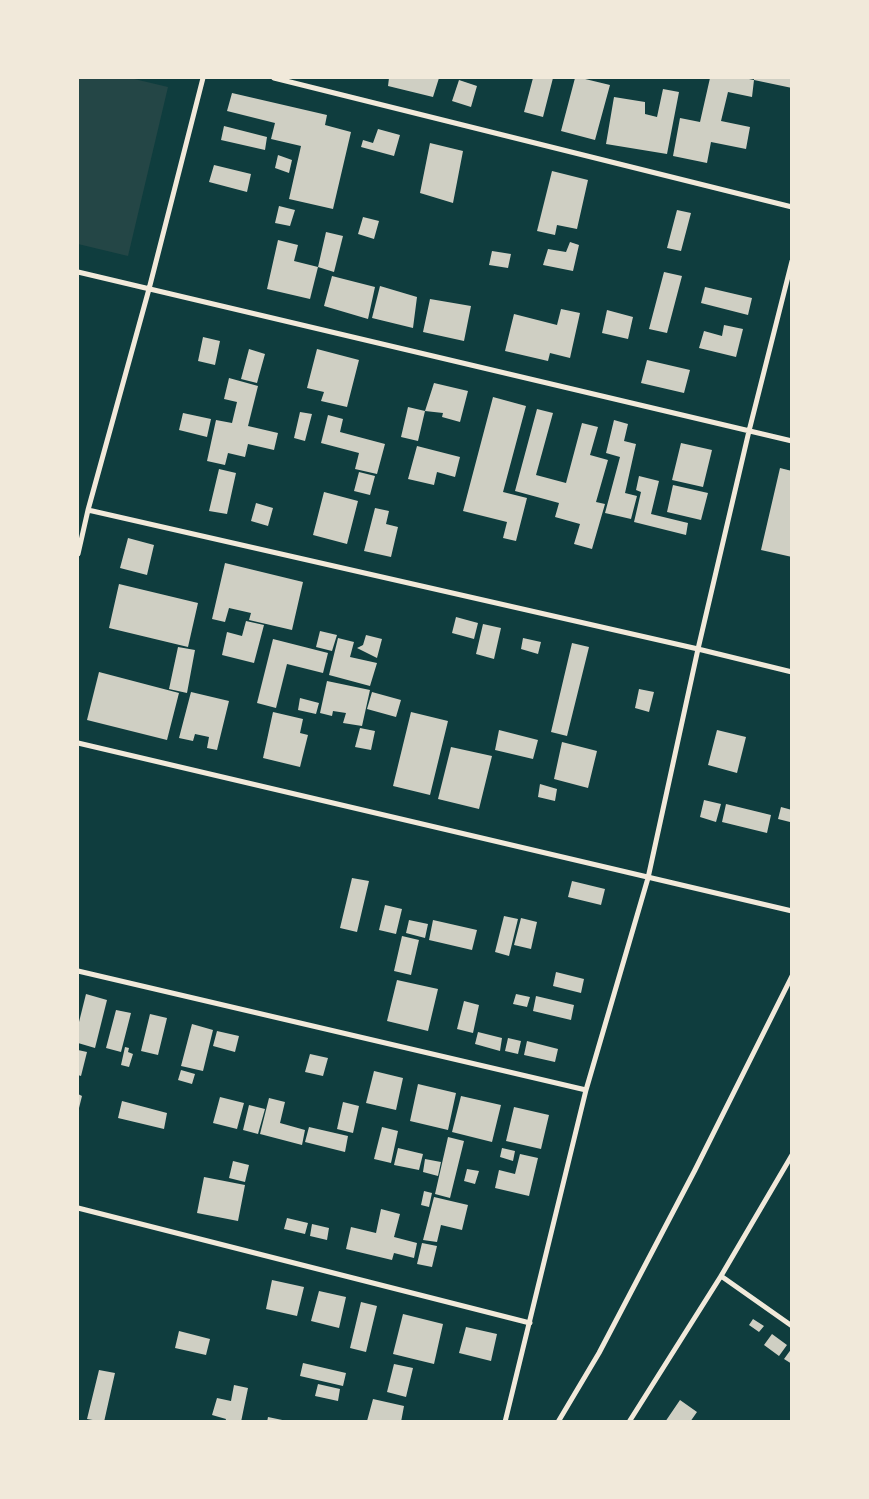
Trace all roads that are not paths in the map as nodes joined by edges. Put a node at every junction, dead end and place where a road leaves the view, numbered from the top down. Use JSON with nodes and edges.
{"nodes":[{"id":1,"x":203,"y":78,"type":"edge"},
{"id":2,"x":274,"y":78,"type":"edge"},
{"id":3,"x":792,"y":207,"type":"edge"},
{"id":4,"x":792,"y":261,"type":"edge"},
{"id":5,"x":78,"y":272,"type":"edge"},
{"id":6,"x":149,"y":289,"type":"junction"},
{"id":7,"x":749,"y":431,"type":"junction"},
{"id":8,"x":792,"y":441,"type":"edge"},
{"id":9,"x":88,"y":510,"type":"junction"},
{"id":10,"x":78,"y":554,"type":"edge"},
{"id":11,"x":698,"y":648,"type":"junction"},
{"id":12,"x":792,"y":672,"type":"edge"},
{"id":13,"x":78,"y":742,"type":"edge"},
{"id":14,"x":648,"y":878,"type":"junction"},
{"id":15,"x":792,"y":911,"type":"edge"},
{"id":16,"x":78,"y":971,"type":"edge"},
{"id":17,"x":792,"y":976,"type":"edge"},
{"id":18,"x":586,"y":1090,"type":"junction"},
{"id":19,"x":792,"y":1155,"type":"edge"},
{"id":20,"x":78,"y":1208,"type":"edge"},
{"id":21,"x":721,"y":1276,"type":"junction"},
{"id":22,"x":530,"y":1323,"type":"junction"},
{"id":23,"x":792,"y":1326,"type":"edge"},
{"id":24,"x":506,"y":1422,"type":"edge"},
{"id":25,"x":558,"y":1422,"type":"edge"},
{"id":26,"x":629,"y":1422,"type":"edge"}],
"edges":[{"from":1,"to":6,"type":"street"},
{"from":2,"to":3,"type":"street"},
{"from":4,"to":7,"type":"street"},
{"from":5,"to":6,"type":"street"},
{"from":6,"to":7,"type":"street"},
{"from":6,"to":9,"type":"street"},
{"from":7,"to":8,"type":"street"},
{"from":7,"to":11,"type":"street"},
{"from":9,"to":10,"type":"street"},
{"from":9,"to":11,"type":"street"},
{"from":11,"to":12,"type":"street"},
{"from":11,"to":14,"type":"street"},
{"from":13,"to":14,"type":"street"},
{"from":14,"to":15,"type":"street"},
{"from":14,"to":18,"type":"street"},
{"from":16,"to":18,"type":"street"},
{"from":17,"to":25,"type":"street"},
{"from":18,"to":22,"type":"street"},
{"from":19,"to":21,"type":"street"},
{"from":20,"to":22,"type":"street"},
{"from":21,"to":23,"type":"street"},
{"from":21,"to":26,"type":"street"},
{"from":22,"to":24,"type":"street"}]}
